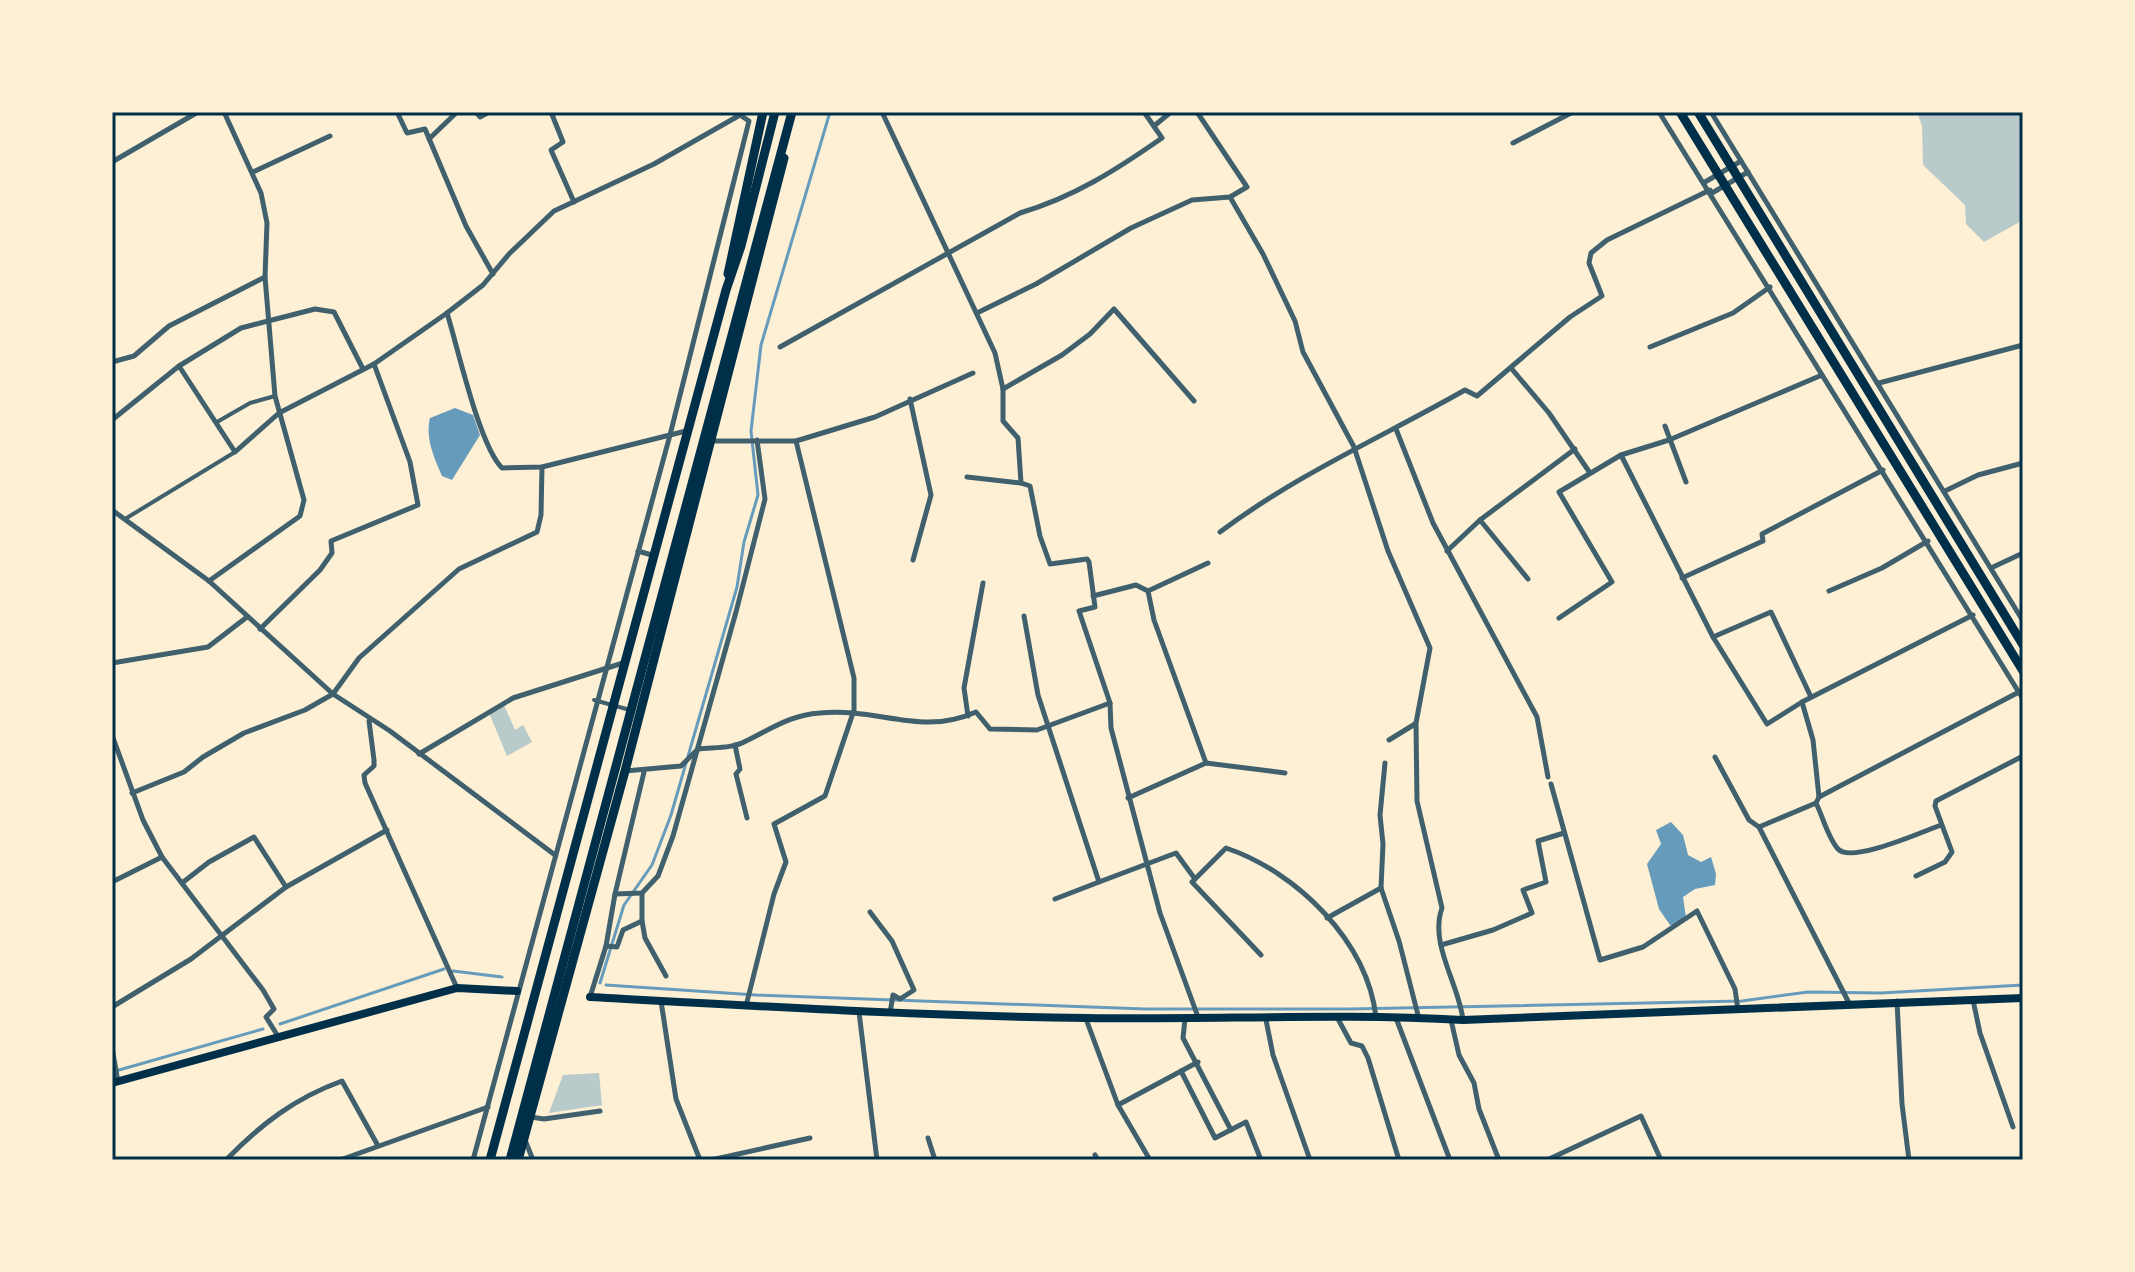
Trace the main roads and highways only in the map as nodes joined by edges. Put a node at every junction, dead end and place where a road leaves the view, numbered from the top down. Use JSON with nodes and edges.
{"nodes":[{"id":1,"x":763,"y":112,"type":"edge"},
{"id":2,"x":775,"y":112,"type":"edge"},
{"id":3,"x":792,"y":112,"type":"edge"},
{"id":4,"x":1680,"y":112,"type":"edge"},
{"id":5,"x":1698,"y":112,"type":"edge"},
{"id":6,"x":789,"y":123,"type":"junction"},
{"id":7,"x":726,"y":290,"type":"junction"},
{"id":8,"x":2023,"y":645,"type":"edge"},
{"id":9,"x":2023,"y":671,"type":"edge"},
{"id":10,"x":517,"y":991,"type":"road end"},
{"id":11,"x":590,"y":997,"type":"road end"},
{"id":12,"x":2023,"y":998,"type":"edge"},
{"id":13,"x":115,"y":1082,"type":"edge"},
{"id":14,"x":490,"y":1160,"type":"edge"},
{"id":15,"x":510,"y":1160,"type":"edge"},
{"id":16,"x":518,"y":1160,"type":"edge"}],
"edges":[{"from":1,"to":7,"type":"main road"},
{"from":2,"to":7,"type":"main road"},
{"from":3,"to":6,"type":"main road"},
{"from":4,"to":9,"type":"main road"},
{"from":5,"to":8,"type":"main road"},
{"from":6,"to":15,"type":"main road"},
{"from":6,"to":16,"type":"main road"},
{"from":7,"to":14,"type":"main road"},
{"from":10,"to":13,"type":"main road"},
{"from":11,"to":12,"type":"main road"}]}
